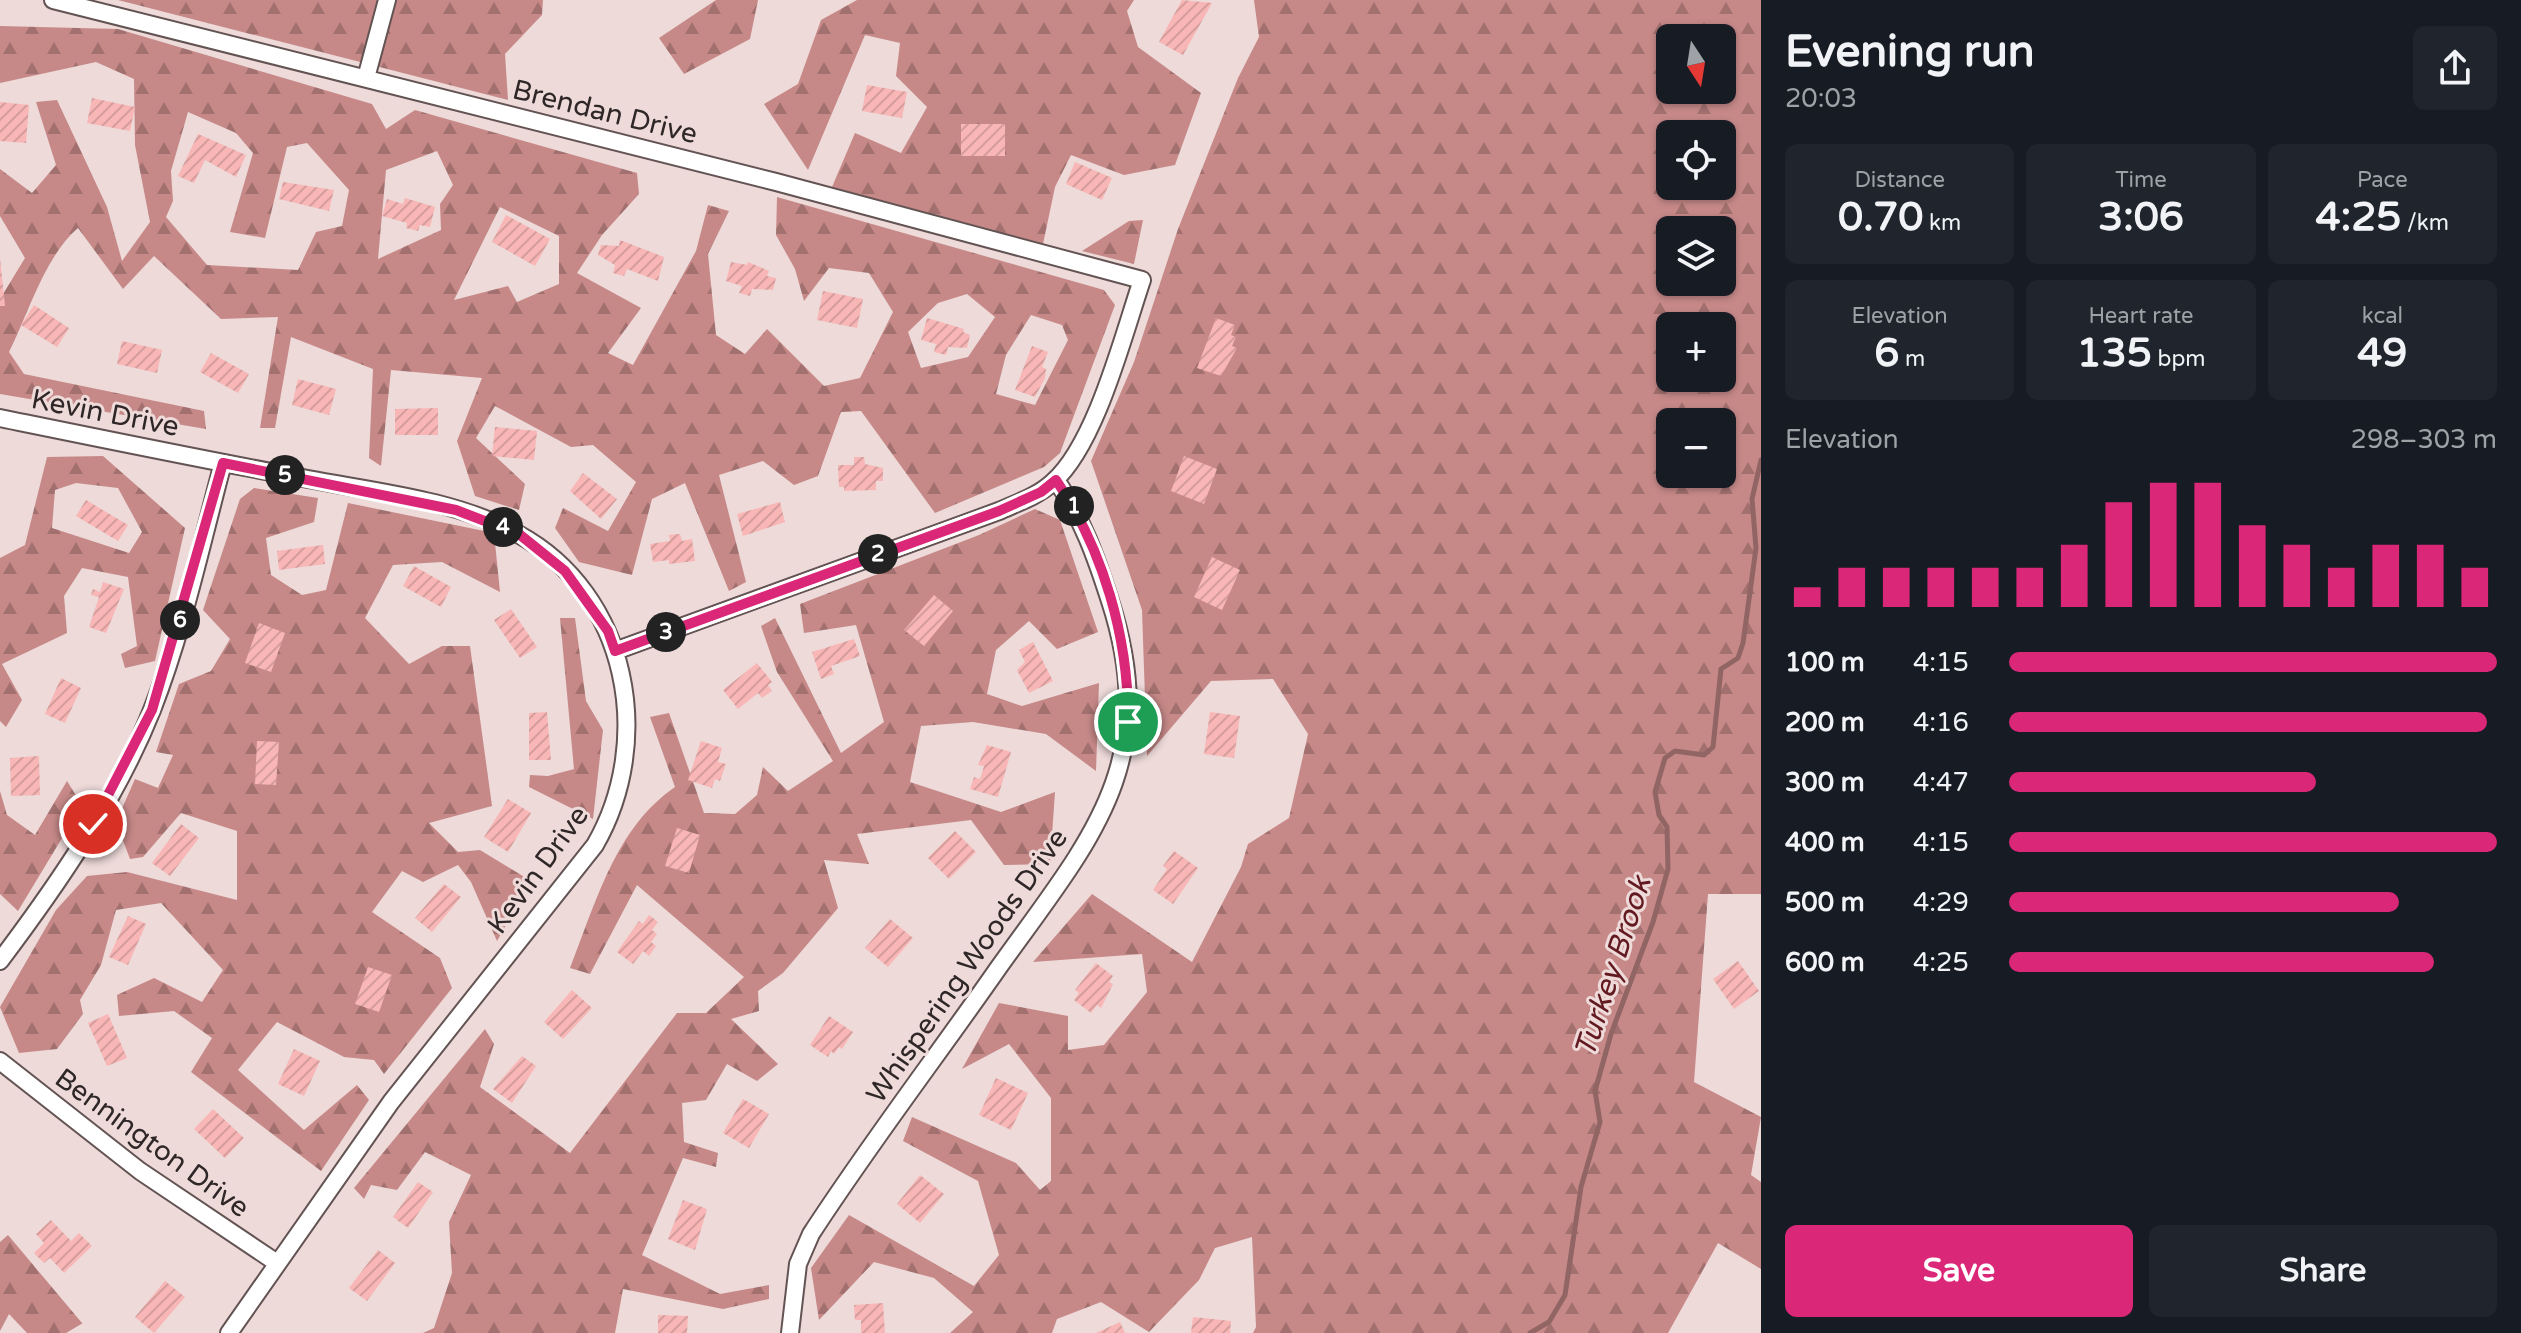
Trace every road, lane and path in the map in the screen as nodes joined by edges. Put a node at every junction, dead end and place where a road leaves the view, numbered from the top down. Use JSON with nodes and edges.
{"nodes":[{"id":1,"x":53,"y":0,"type":"edge"},
{"id":2,"x":387,"y":0,"type":"edge"},
{"id":3,"x":366,"y":78,"type":"junction"},
{"id":4,"x":0,"y":418,"type":"edge"},
{"id":5,"x":223,"y":463,"type":"junction"},
{"id":6,"x":1056,"y":480,"type":"junction"},
{"id":7,"x":615,"y":651,"type":"junction"},
{"id":8,"x":0,"y":961,"type":"edge"},
{"id":9,"x":0,"y":1061,"type":"edge"},
{"id":10,"x":277,"y":1263,"type":"junction"},
{"id":11,"x":229,"y":1333,"type":"edge"},
{"id":12,"x":790,"y":1333,"type":"edge"}],
"edges":[{"from":1,"to":3,"type":"street","name":"Brendan Drive"},
{"from":2,"to":3,"type":"street"},
{"from":3,"to":6,"type":"street","name":"Brendan Drive"},
{"from":4,"to":5,"type":"street","name":"Kevin Drive"},
{"from":5,"to":7,"type":"street","name":"Kevin Drive"},
{"from":5,"to":8,"type":"street"},
{"from":6,"to":7,"type":"street"},
{"from":6,"to":12,"type":"street","name":"Whispering Woods Drive"},
{"from":7,"to":10,"type":"street","name":"Kevin Drive"},
{"from":9,"to":10,"type":"street","name":"Bennington Drive"},
{"from":10,"to":11,"type":"street","name":"Kevin Drive"}]}
